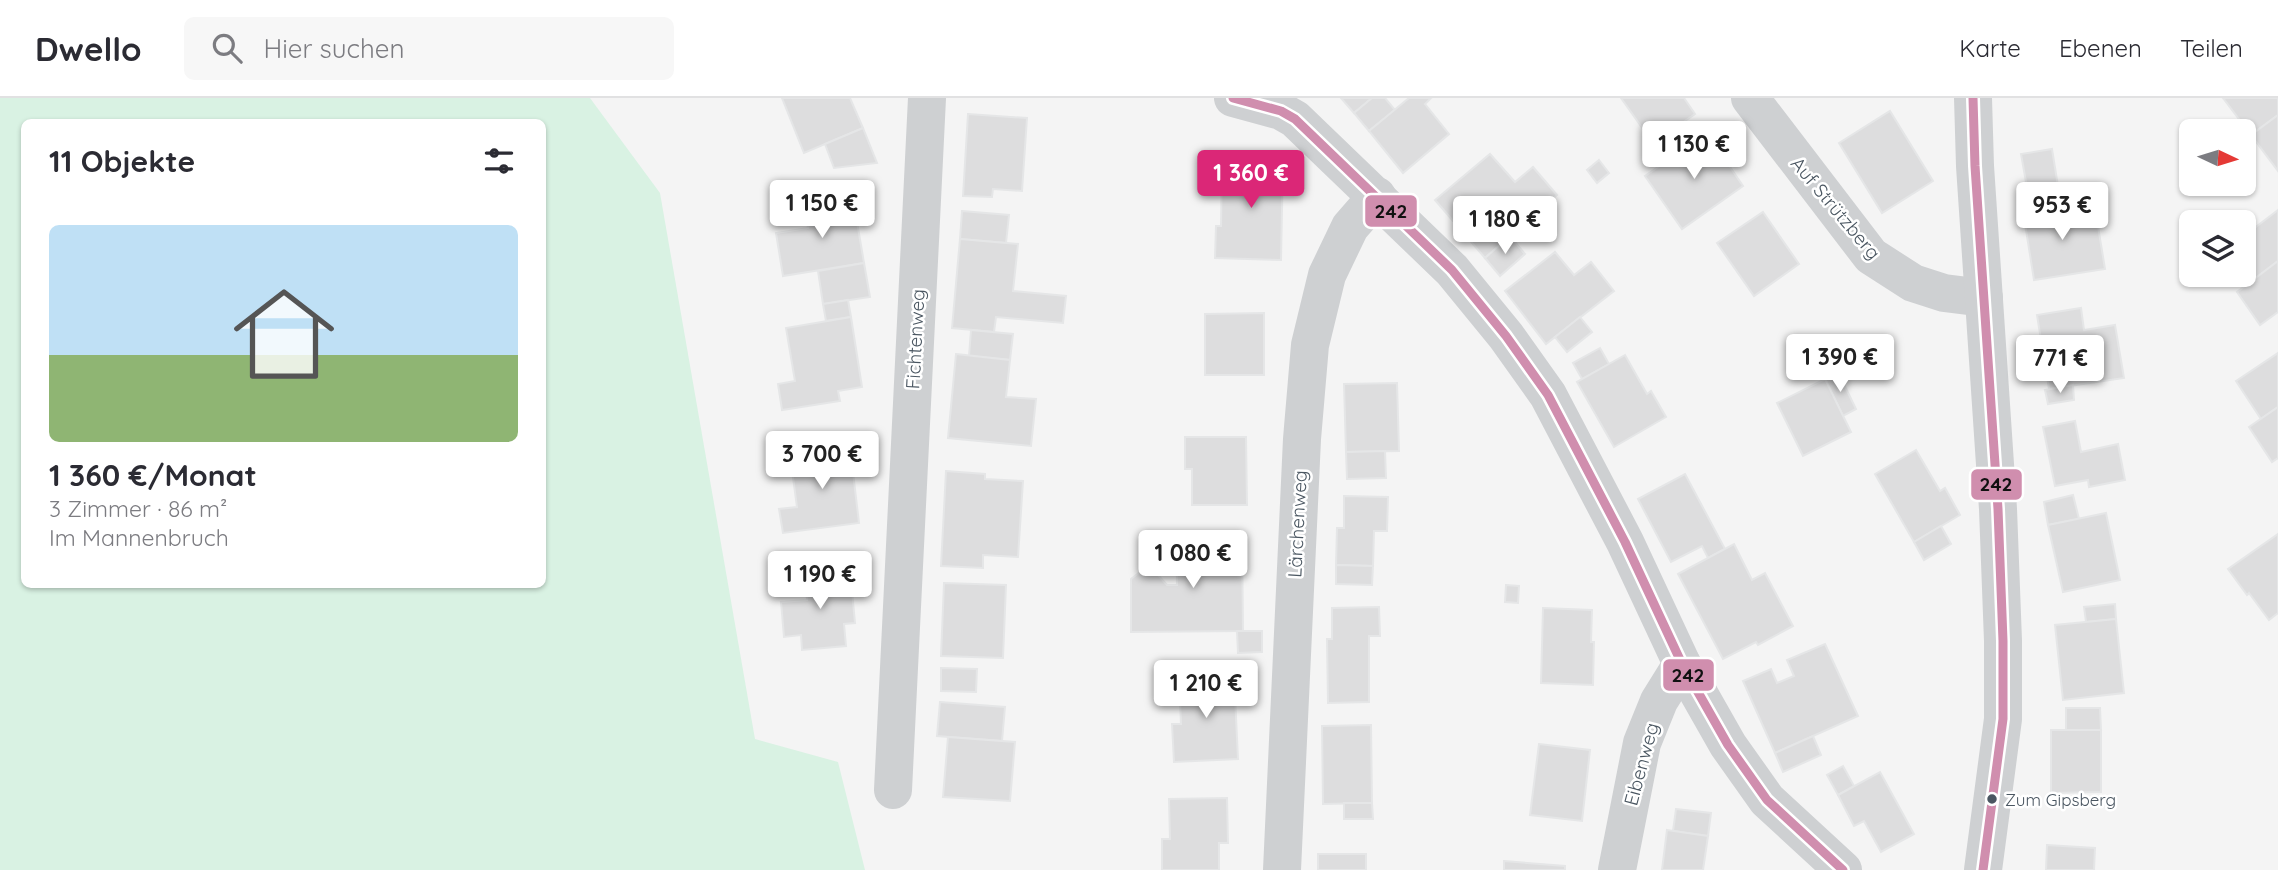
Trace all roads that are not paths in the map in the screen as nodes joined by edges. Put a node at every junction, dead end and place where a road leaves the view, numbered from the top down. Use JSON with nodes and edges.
{"nodes":[{"id":1,"x":927,"y":98,"type":"edge"},
{"id":2,"x":1233,"y":98,"type":"edge"},
{"id":3,"x":1750,"y":98,"type":"edge"},
{"id":4,"x":1973,"y":98,"type":"edge"},
{"id":5,"x":1377,"y":196,"type":"junction"},
{"id":6,"x":1984,"y":298,"type":"junction"},
{"id":7,"x":1682,"y":664,"type":"junction"},
{"id":8,"x":893,"y":790,"type":"dead end"},
{"id":9,"x":1282,"y":870,"type":"edge"},
{"id":10,"x":1617,"y":870,"type":"edge"},
{"id":11,"x":1843,"y":870,"type":"edge"},
{"id":12,"x":1983,"y":870,"type":"edge"}],
"edges":[{"from":1,"to":8,"type":"street","name":"Fichtenweg"},
{"from":2,"to":5,"type":"street"},
{"from":3,"to":6,"type":"street","name":"Auf Strützberg"},
{"from":4,"to":6,"type":"street"},
{"from":5,"to":7,"type":"street"},
{"from":5,"to":9,"type":"street","name":"Lärchenweg"},
{"from":6,"to":12,"type":"street"},
{"from":7,"to":10,"type":"street","name":"Eibenweg"},
{"from":7,"to":11,"type":"street"}]}
